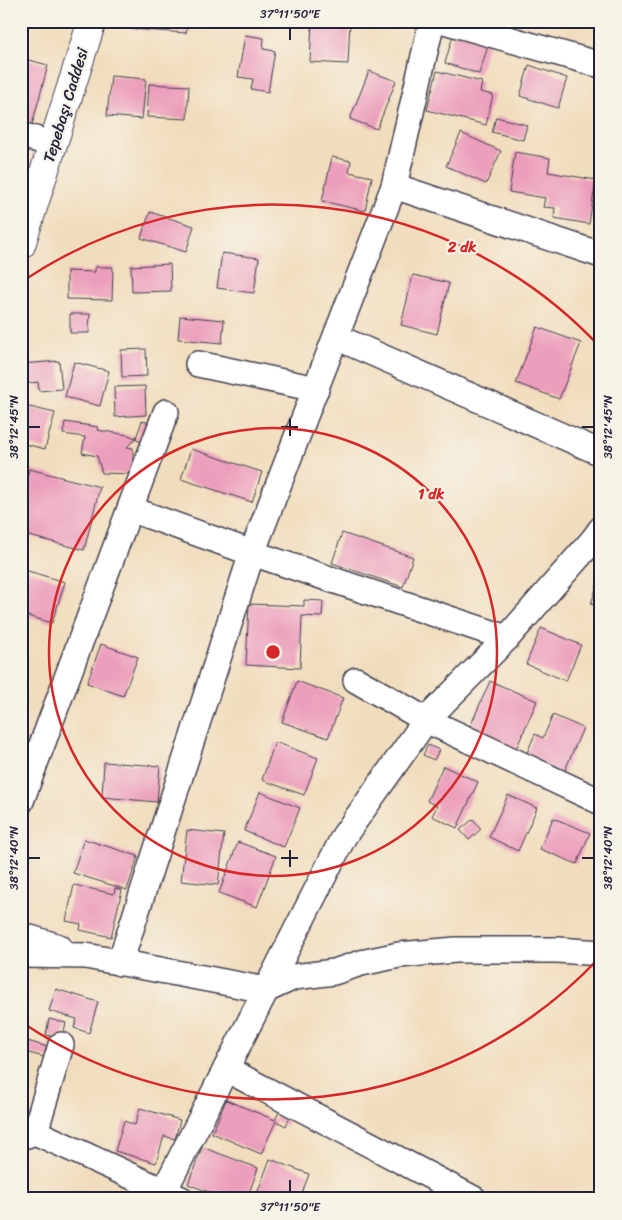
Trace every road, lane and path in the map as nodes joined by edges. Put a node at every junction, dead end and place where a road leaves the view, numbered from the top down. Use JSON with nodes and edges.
{"nodes":[{"id":1,"x":92,"y":21,"type":"edge"},
{"id":2,"x":432,"y":21,"type":"edge"},
{"id":3,"x":444,"y":21,"type":"edge"},
{"id":4,"x":601,"y":65,"type":"edge"},
{"id":5,"x":21,"y":135,"type":"edge"},
{"id":6,"x":53,"y":144,"type":"junction"},
{"id":7,"x":394,"y":186,"type":"junction"},
{"id":8,"x":21,"y":245,"type":"edge"},
{"id":9,"x":601,"y":255,"type":"edge"},
{"id":10,"x":336,"y":337,"type":"junction"},
{"id":11,"x":198,"y":364,"type":"dead end"},
{"id":12,"x":316,"y":389,"type":"junction"},
{"id":13,"x":166,"y":412,"type":"dead end"},
{"id":14,"x":601,"y":453,"type":"edge"},
{"id":15,"x":130,"y":509,"type":"junction"},
{"id":16,"x":601,"y":529,"type":"edge"},
{"id":17,"x":252,"y":553,"type":"junction"},
{"id":18,"x":507,"y":638,"type":"junction"},
{"id":19,"x":356,"y":680,"type":"dead end"},
{"id":20,"x":426,"y":720,"type":"junction"},
{"id":21,"x":21,"y":801,"type":"edge"},
{"id":22,"x":601,"y":802,"type":"edge"},
{"id":23,"x":21,"y":935,"type":"edge"},
{"id":24,"x":601,"y":953,"type":"edge"},
{"id":25,"x":21,"y":955,"type":"edge"},
{"id":26,"x":86,"y":956,"type":"junction"},
{"id":27,"x":120,"y":963,"type":"junction"},
{"id":28,"x":266,"y":990,"type":"junction"},
{"id":29,"x":61,"y":1045,"type":"dead end"},
{"id":30,"x":226,"y":1069,"type":"junction"},
{"id":31,"x":28,"y":1134,"type":"edge"},
{"id":32,"x":168,"y":1196,"type":"edge"},
{"id":33,"x":460,"y":1196,"type":"edge"}],
"edges":[{"from":1,"to":6,"type":"main road","name":"Tepebaşı Caddesi"},
{"from":2,"to":7,"type":"street"},
{"from":3,"to":4,"type":"street"},
{"from":5,"to":6,"type":"street"},
{"from":6,"to":8,"type":"main road","name":"Tepebaşı Caddesi"},
{"from":7,"to":9,"type":"street"},
{"from":7,"to":10,"type":"street"},
{"from":10,"to":12,"type":"street"},
{"from":10,"to":14,"type":"street"},
{"from":11,"to":12,"type":"street"},
{"from":12,"to":17,"type":"street"},
{"from":13,"to":15,"type":"street"},
{"from":15,"to":17,"type":"street"},
{"from":15,"to":21,"type":"street"},
{"from":16,"to":18,"type":"street"},
{"from":17,"to":18,"type":"street"},
{"from":17,"to":27,"type":"street"},
{"from":18,"to":20,"type":"street"},
{"from":19,"to":20,"type":"street"},
{"from":20,"to":22,"type":"street"},
{"from":20,"to":28,"type":"street"},
{"from":23,"to":26,"type":"street"},
{"from":24,"to":28,"type":"street"},
{"from":25,"to":26,"type":"street"},
{"from":26,"to":27,"type":"street"},
{"from":27,"to":28,"type":"street"},
{"from":28,"to":30,"type":"street"},
{"from":29,"to":31,"type":"street"},
{"from":30,"to":32,"type":"street"},
{"from":30,"to":33,"type":"street"},
{"from":31,"to":32,"type":"street"}]}
